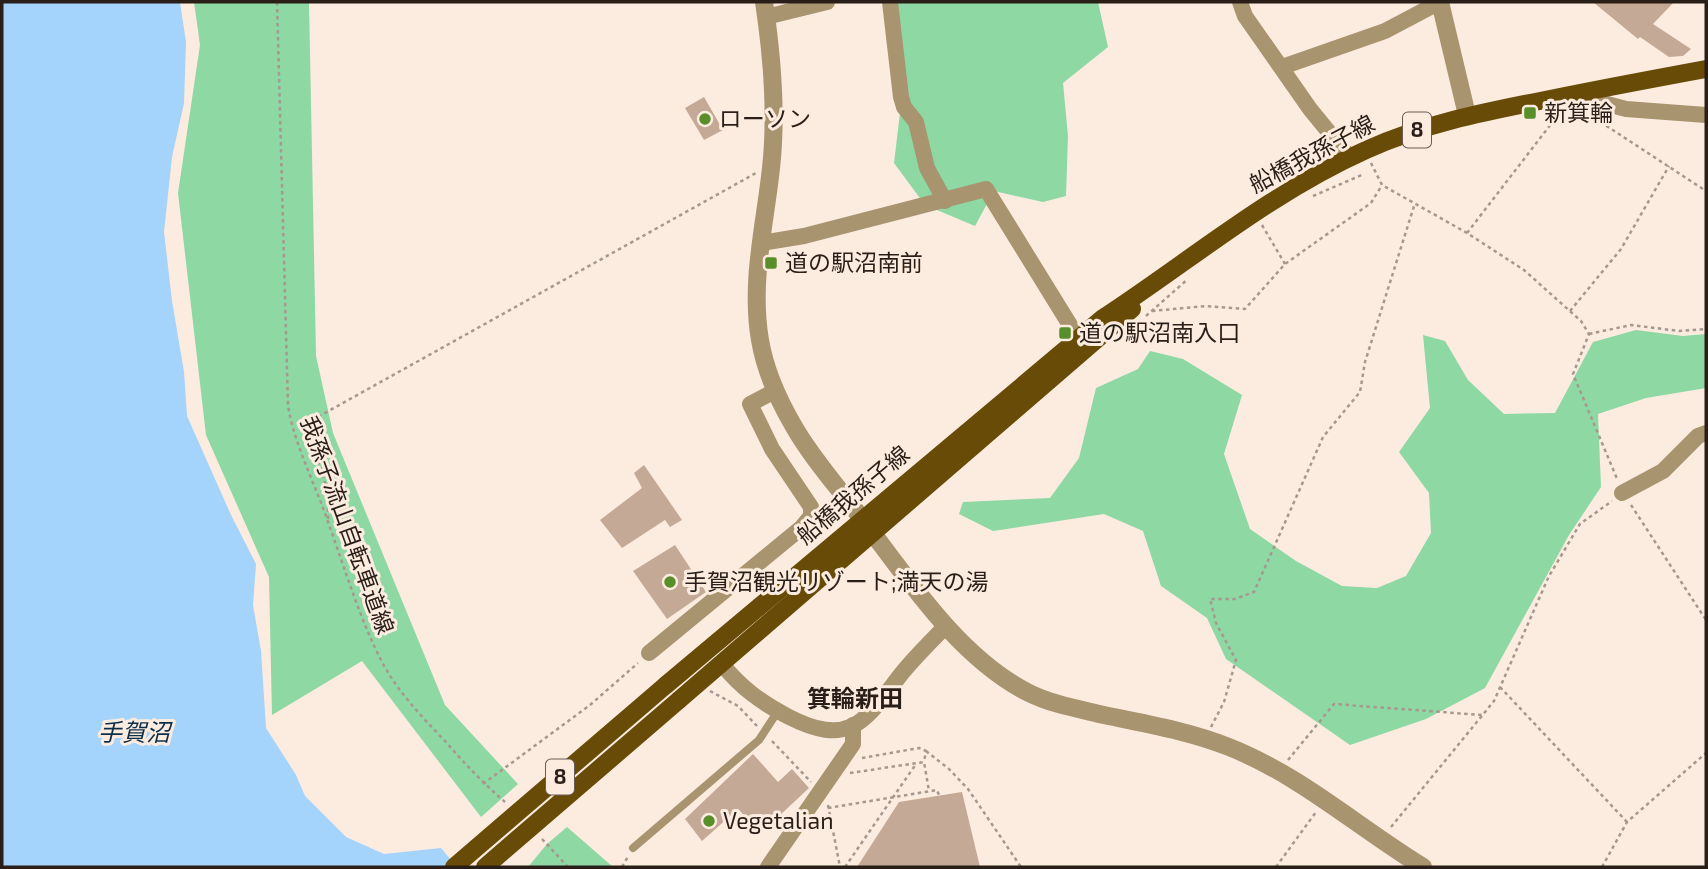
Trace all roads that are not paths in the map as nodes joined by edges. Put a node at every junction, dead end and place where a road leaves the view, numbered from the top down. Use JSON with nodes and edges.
{"nodes":[{"id":1,"x":827,"y":2,"type":"edge"},
{"id":2,"x":890,"y":2,"type":"edge"},
{"id":3,"x":1240,"y":2,"type":"edge"},
{"id":4,"x":1440,"y":2,"type":"edge"},
{"id":5,"x":765,"y":9,"type":"edge"},
{"id":6,"x":1283,"y":67,"type":"junction"},
{"id":7,"x":1706,"y":69,"type":"edge"},
{"id":8,"x":1591,"y":96,"type":"junction"},
{"id":9,"x":1467,"y":115,"type":"junction"},
{"id":10,"x":1706,"y":115,"type":"edge"},
{"id":11,"x":1358,"y":154,"type":"junction"},
{"id":12,"x":945,"y":201,"type":"junction"},
{"id":13,"x":761,"y":243,"type":"junction"},
{"id":14,"x":1164,"y":278,"type":"junction"},
{"id":15,"x":1079,"y":338,"type":"junction"},
{"id":16,"x":775,"y":391,"type":"junction"},
{"id":17,"x":1706,"y":433,"type":"edge"},
{"id":18,"x":1622,"y":493,"type":"road end"},
{"id":19,"x":862,"y":519,"type":"junction"},
{"id":20,"x":873,"y":534,"type":"junction"},
{"id":21,"x":946,"y":625,"type":"junction"},
{"id":22,"x":649,"y":653,"type":"road end"},
{"id":23,"x":722,"y":664,"type":"junction"},
{"id":24,"x":778,"y":712,"type":"junction"},
{"id":25,"x":853,"y":725,"type":"junction"},
{"id":26,"x":633,"y":848,"type":"dead end"},
{"id":27,"x":454,"y":867,"type":"edge"},
{"id":28,"x":485,"y":867,"type":"edge"},
{"id":29,"x":768,"y":867,"type":"edge"},
{"id":30,"x":1423,"y":867,"type":"edge"}],
"edges":[{"from":1,"to":5,"type":"street"},
{"from":2,"to":12,"type":"street"},
{"from":3,"to":6,"type":"street"},
{"from":4,"to":6,"type":"street"},
{"from":4,"to":9,"type":"street"},
{"from":5,"to":13,"type":"street"},
{"from":6,"to":11,"type":"street"},
{"from":7,"to":8,"type":"main road","name":"船橋我孫子線","number":"8"},
{"from":8,"to":9,"type":"main road","name":"船橋我孫子線","number":"8"},
{"from":8,"to":10,"type":"street"},
{"from":9,"to":11,"type":"main road","name":"船橋我孫子線","number":"8"},
{"from":11,"to":14,"type":"main road","name":"船橋我孫子線","number":"8"},
{"from":12,"to":13,"type":"street"},
{"from":12,"to":15,"type":"street"},
{"from":13,"to":16,"type":"street"},
{"from":14,"to":15,"type":"main road","name":"船橋我孫子線","number":"8"},
{"from":14,"to":20,"type":"main road","name":"船橋我孫子線","number":"8"},
{"from":15,"to":19,"type":"main road","name":"船橋我孫子線","number":"8"},
{"from":16,"to":19,"type":"street"},
{"from":16,"to":22,"type":"street"},
{"from":17,"to":18,"type":"street"},
{"from":19,"to":20,"type":"street"},
{"from":19,"to":27,"type":"main road","name":"船橋我孫子線","number":"8","bridge":true},
{"from":20,"to":21,"type":"street"},
{"from":20,"to":23,"type":"main road","name":"船橋我孫子線","number":"8"},
{"from":21,"to":25,"type":"street"},
{"from":21,"to":30,"type":"street"},
{"from":23,"to":24,"type":"street"},
{"from":23,"to":28,"type":"main road","name":"船橋我孫子線","number":"8","bridge":true},
{"from":24,"to":25,"type":"street"},
{"from":24,"to":26,"type":"lane"},
{"from":25,"to":29,"type":"street"}]}
